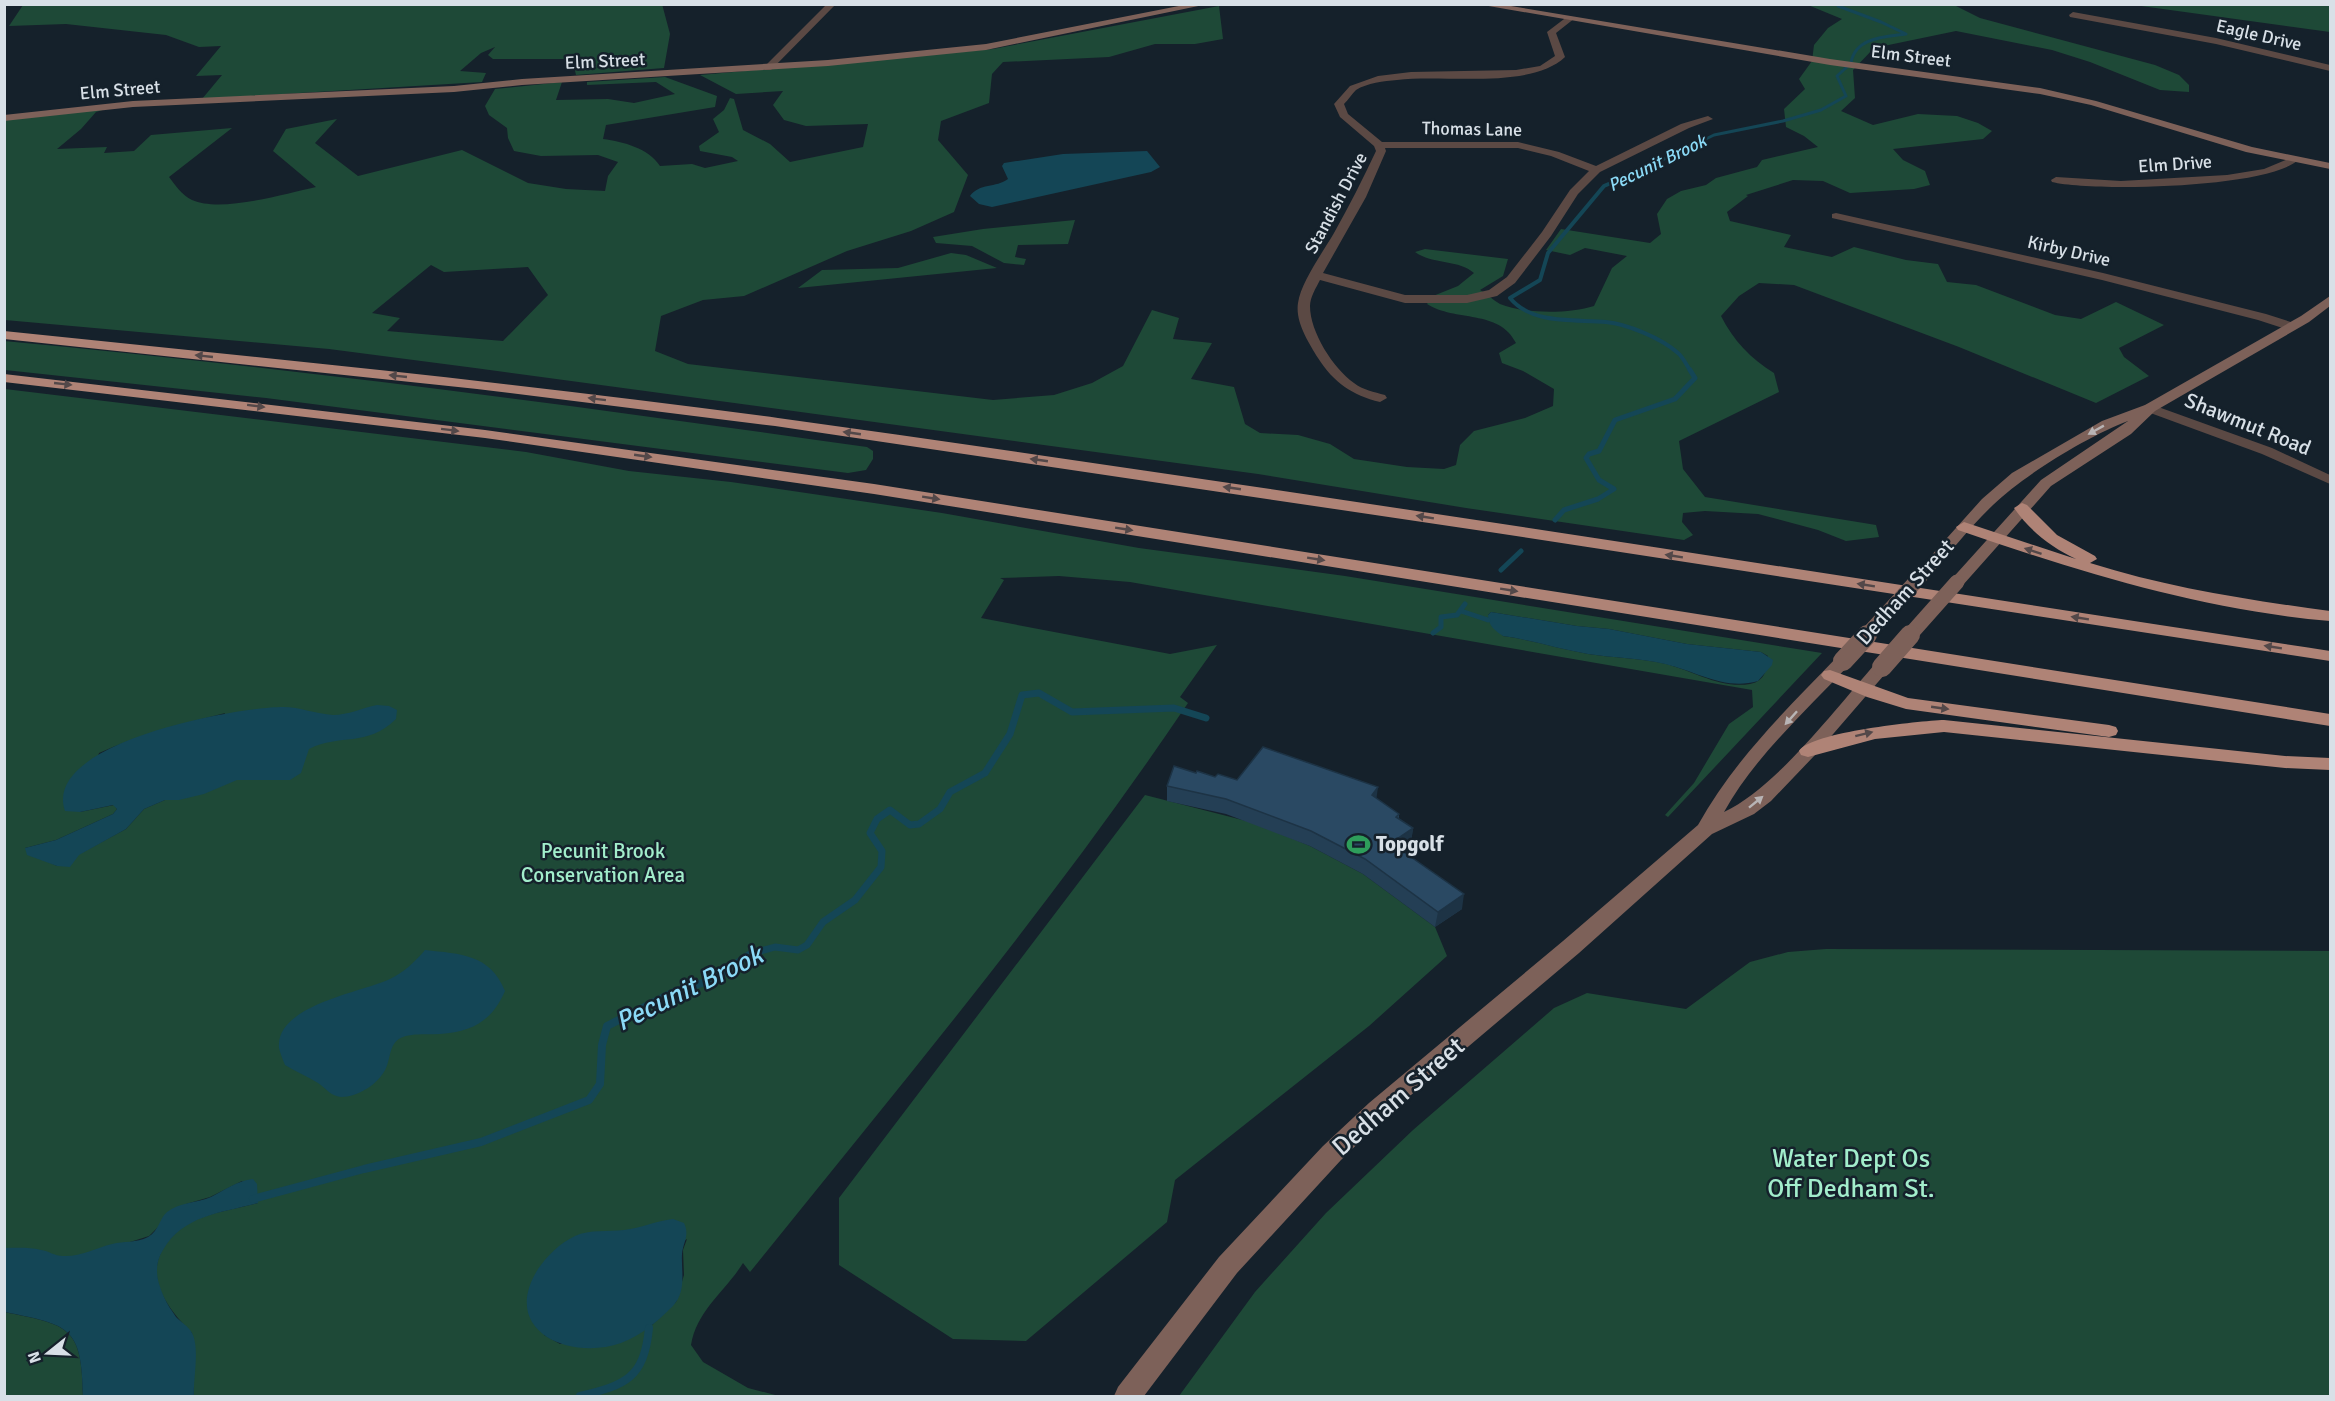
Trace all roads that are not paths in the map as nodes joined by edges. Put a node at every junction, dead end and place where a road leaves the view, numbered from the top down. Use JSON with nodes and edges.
{"nodes":[{"id":1,"x":832,"y":4,"type":"edge"},
{"id":2,"x":1204,"y":4,"type":"edge"},
{"id":3,"x":1481,"y":4,"type":"edge"},
{"id":4,"x":2073,"y":15,"type":"dead end"},
{"id":5,"x":1571,"y":18,"type":"junction"},
{"id":6,"x":768,"y":68,"type":"junction"},
{"id":7,"x":2331,"y":68,"type":"edge"},
{"id":8,"x":4,"y":118,"type":"edge"},
{"id":9,"x":1708,"y":119,"type":"dead end"},
{"id":10,"x":1379,"y":145,"type":"junction"},
{"id":11,"x":2293,"y":160,"type":"junction"},
{"id":12,"x":2331,"y":166,"type":"edge"},
{"id":13,"x":1596,"y":170,"type":"junction"},
{"id":14,"x":2056,"y":180,"type":"dead end"},
{"id":15,"x":1836,"y":216,"type":"dead end"},
{"id":16,"x":1316,"y":275,"type":"junction"},
{"id":17,"x":2331,"y":300,"type":"edge"},
{"id":18,"x":2292,"y":327,"type":"junction"},
{"id":19,"x":4,"y":335,"type":"edge"},
{"id":20,"x":4,"y":378,"type":"edge"},
{"id":21,"x":1380,"y":398,"type":"dead end"},
{"id":22,"x":2150,"y":408,"type":"junction"},
{"id":23,"x":2331,"y":480,"type":"edge"},
{"id":24,"x":2022,"y":508,"type":"junction"},
{"id":25,"x":1964,"y":527,"type":"junction"},
{"id":26,"x":1995,"y":538,"type":"junction"},
{"id":27,"x":2273,"y":608,"type":"junction"},
{"id":28,"x":2331,"y":616,"type":"edge"},
{"id":29,"x":2331,"y":656,"type":"edge"},
{"id":30,"x":1837,"y":668,"type":"junction"},
{"id":31,"x":1863,"y":689,"type":"junction"},
{"id":32,"x":2331,"y":720,"type":"edge"},
{"id":33,"x":1808,"y":751,"type":"junction"},
{"id":34,"x":2326,"y":763,"type":"edge"},
{"id":35,"x":1704,"y":829,"type":"junction"},
{"id":36,"x":1128,"y":1396,"type":"edge"}],
"edges":[{"from":1,"to":6,"type":"street"},
{"from":2,"to":6,"type":"street","name":"Elm Street"},
{"from":3,"to":5,"type":"street","name":"Elm Street"},
{"from":4,"to":7,"type":"street","name":"Eagle Drive"},
{"from":5,"to":10,"type":"street","name":"Standish Drive"},
{"from":5,"to":11,"type":"street","name":"Elm Street"},
{"from":6,"to":8,"type":"street","name":"Elm Street"},
{"from":9,"to":13,"type":"street","name":"Standish Drive"},
{"from":10,"to":13,"type":"street","name":"Thomas Lane"},
{"from":10,"to":16,"type":"street","name":"Standish Drive"},
{"from":11,"to":12,"type":"street","name":"Elm Street"},
{"from":11,"to":14,"type":"street","name":"Elm Drive"},
{"from":13,"to":16,"type":"street","name":"Standish Drive"},
{"from":15,"to":18,"type":"street","name":"Kirby Drive"},
{"from":16,"to":21,"type":"street"},
{"from":17,"to":18,"type":"street","name":"Dedham Street"},
{"from":18,"to":22,"type":"street","name":"Dedham Street"},
{"from":29,"to":19,"type":"highway","one_way":true},
{"from":20,"to":32,"type":"highway","one_way":true},
{"from":22,"to":23,"type":"street","name":"Shawmut Road"},
{"from":22,"to":24,"type":"street","name":"Dedham Street"},
{"from":22,"to":25,"type":"street","name":"Dedham Street","one_way":true},
{"from":24,"to":26,"type":"street","name":"Dedham Street"},
{"from":24,"to":27,"type":"highway"},
{"from":25,"to":26,"type":"highway"},
{"from":25,"to":30,"type":"street","name":"Dedham Street","bridge":true},
{"from":27,"to":26,"type":"highway","one_way":true},
{"from":26,"to":31,"type":"street","name":"Dedham Street","bridge":true},
{"from":27,"to":28,"type":"highway"},
{"from":30,"to":31,"type":"highway"},
{"from":30,"to":35,"type":"street","name":"Dedham Street","one_way":true},
{"from":31,"to":33,"type":"street","name":"Dedham Street"},
{"from":31,"to":34,"type":"highway","one_way":true},
{"from":33,"to":34,"type":"highway","one_way":true},
{"from":35,"to":33,"type":"street","name":"Dedham Street","one_way":true},
{"from":35,"to":36,"type":"street","name":"Dedham Street"}]}
